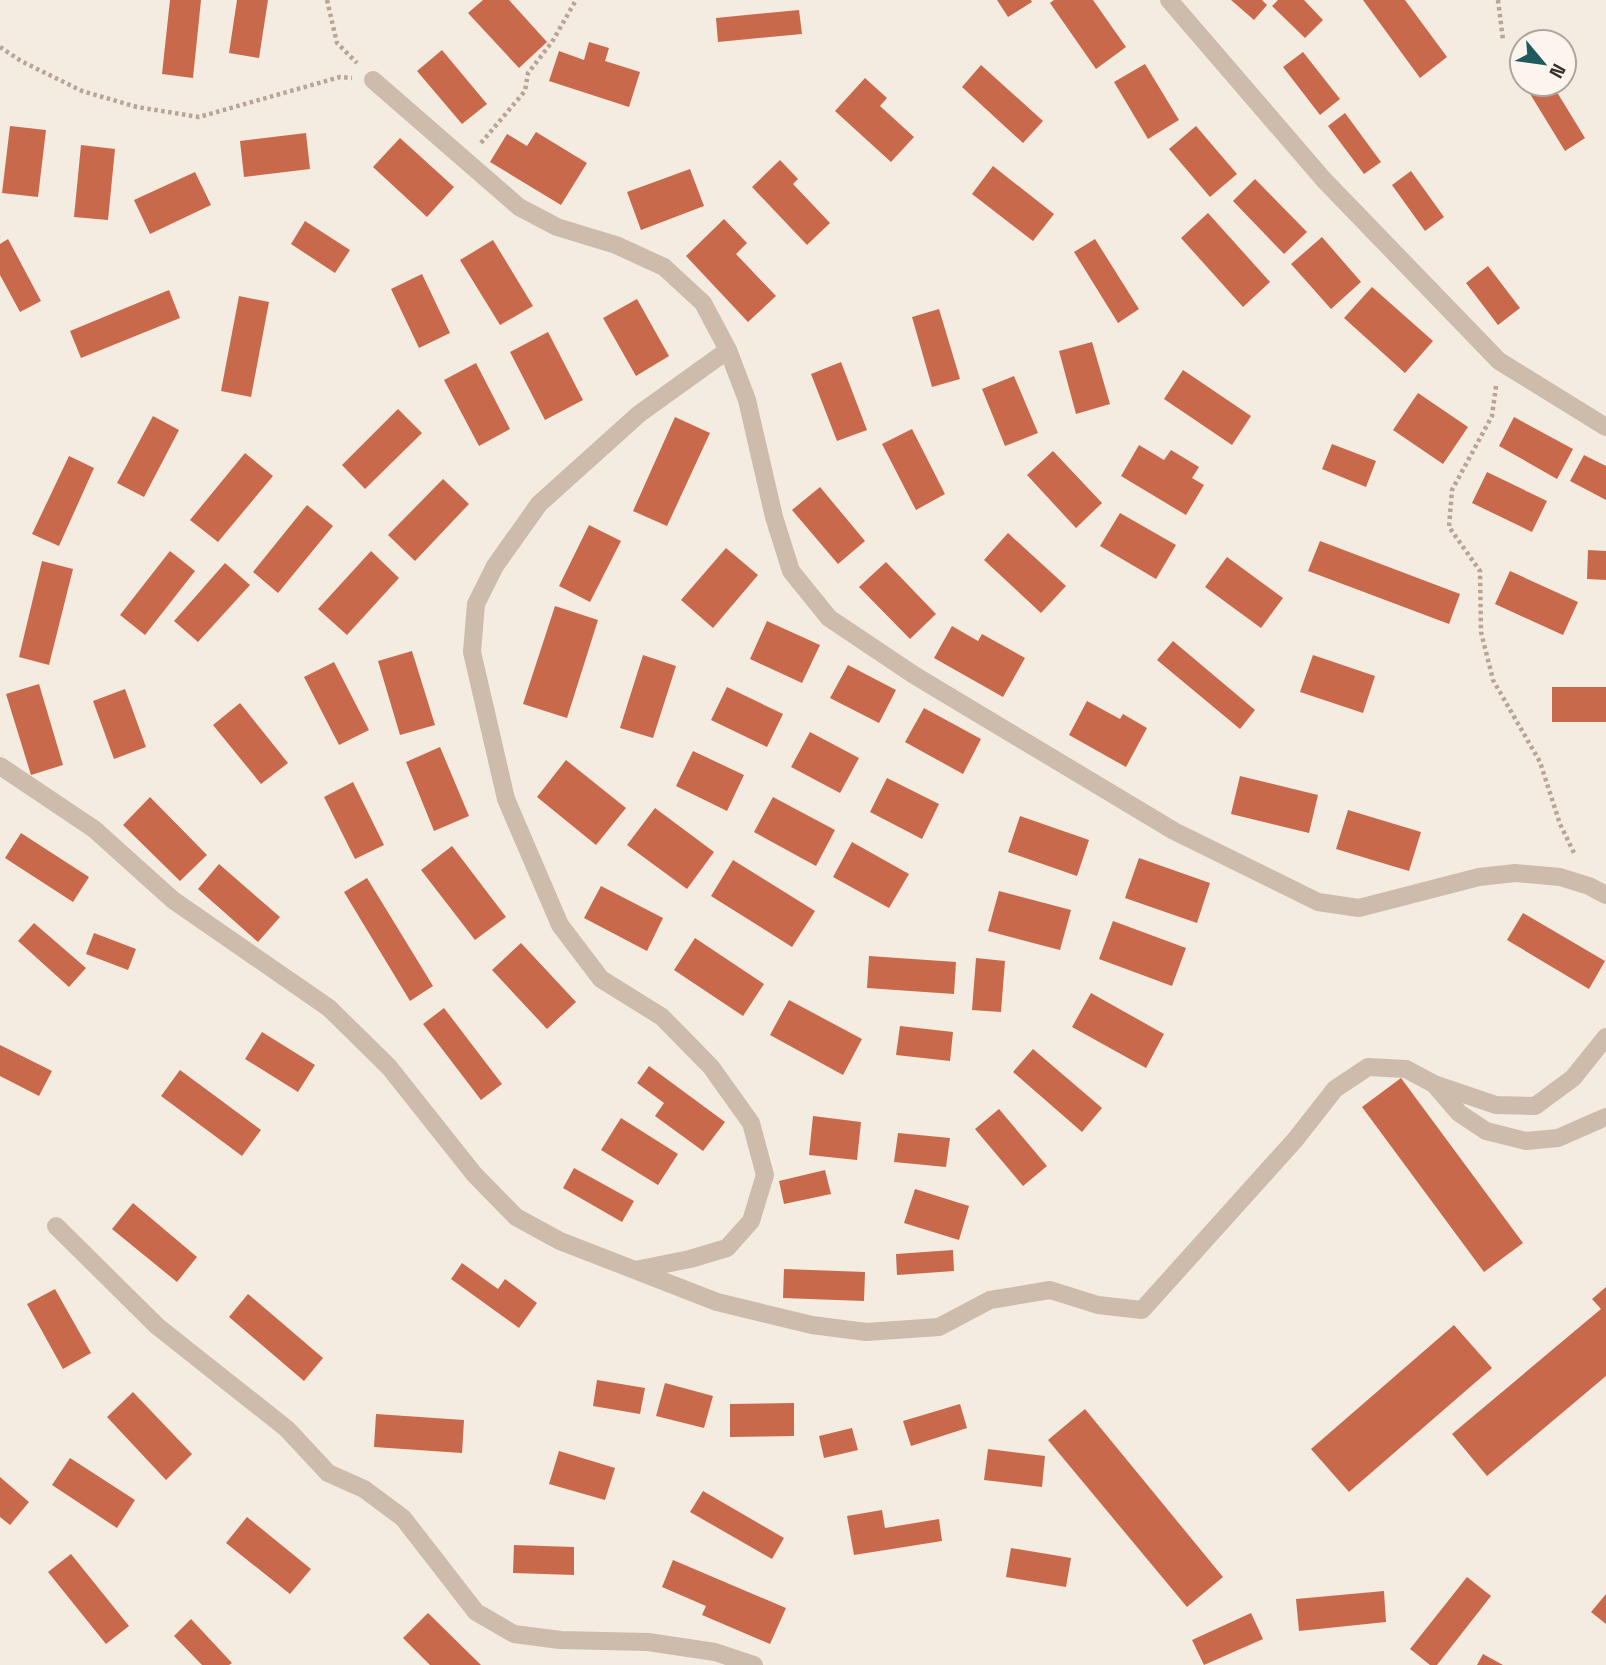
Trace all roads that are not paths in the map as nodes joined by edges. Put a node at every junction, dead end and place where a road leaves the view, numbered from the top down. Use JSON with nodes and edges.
{"nodes":[{"id":1,"x":1168,"y":0,"type":"edge"},
{"id":2,"x":373,"y":80,"type":"road end"},
{"id":3,"x":728,"y":350,"type":"junction"},
{"id":4,"x":1606,"y":427,"type":"edge"},
{"id":5,"x":0,"y":766,"type":"edge"},
{"id":6,"x":1606,"y":895,"type":"edge"},
{"id":7,"x":1606,"y":1037,"type":"edge"},
{"id":8,"x":1434,"y":1084,"type":"junction"},
{"id":9,"x":1606,"y":1116,"type":"edge"},
{"id":10,"x":56,"y":1226,"type":"dead end"},
{"id":11,"x":635,"y":1270,"type":"junction"},
{"id":12,"x":754,"y":1665,"type":"edge"}],
"edges":[{"from":1,"to":4,"type":"street"},
{"from":2,"to":3,"type":"street"},
{"from":3,"to":6,"type":"street"},
{"from":3,"to":11,"type":"street"},
{"from":5,"to":11,"type":"street"},
{"from":7,"to":8,"type":"street"},
{"from":8,"to":9,"type":"street"},
{"from":8,"to":11,"type":"street"},
{"from":10,"to":12,"type":"street"}]}
